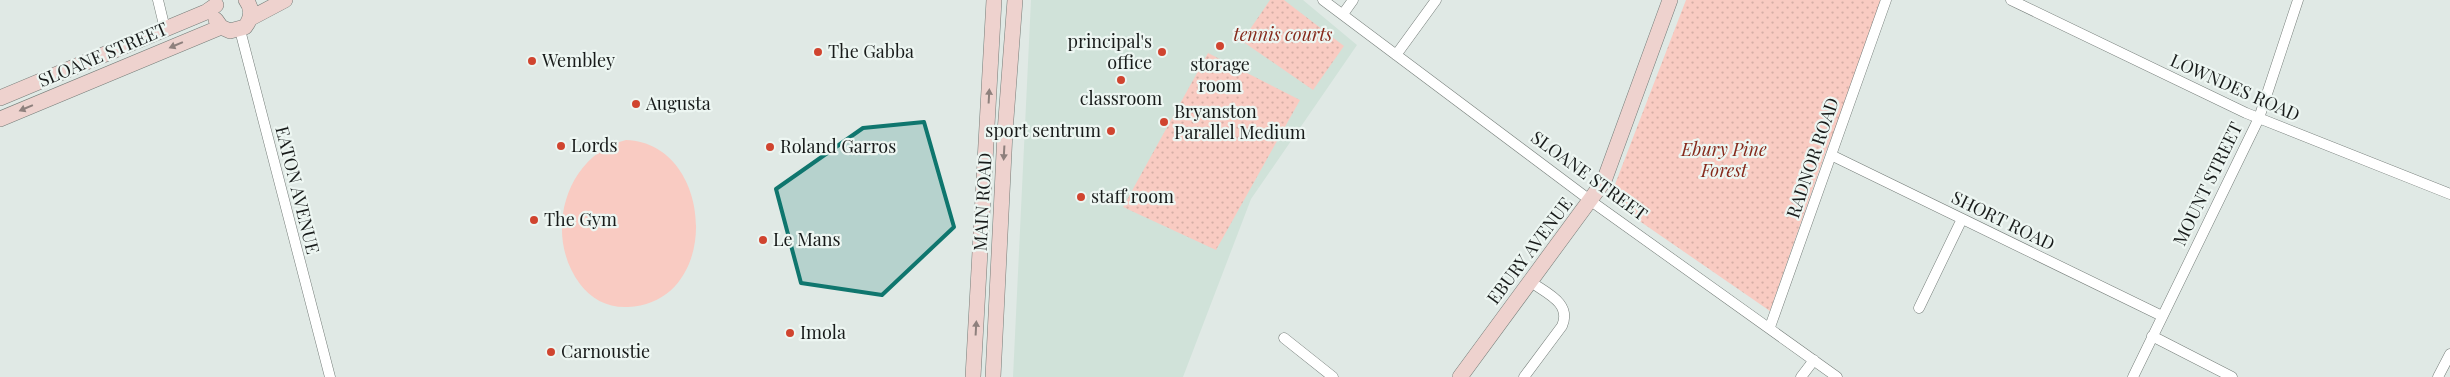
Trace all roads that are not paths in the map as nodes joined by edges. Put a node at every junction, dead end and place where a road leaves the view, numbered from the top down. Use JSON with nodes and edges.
{"nodes":[{"id":1,"x":158,"y":0,"type":"edge"},
{"id":2,"x":246,"y":0,"type":"edge"},
{"id":3,"x":285,"y":0,"type":"edge"},
{"id":4,"x":994,"y":0,"type":"edge"},
{"id":5,"x":1015,"y":0,"type":"edge"},
{"id":6,"x":1322,"y":0,"type":"edge"},
{"id":7,"x":1353,"y":0,"type":"edge"},
{"id":8,"x":1436,"y":0,"type":"edge"},
{"id":9,"x":1670,"y":0,"type":"edge"},
{"id":10,"x":1886,"y":0,"type":"edge"},
{"id":11,"x":2011,"y":0,"type":"edge"},
{"id":12,"x":2298,"y":0,"type":"edge"},
{"id":13,"x":218,"y":2,"type":"edge"},
{"id":14,"x":1343,"y":14,"type":"junction"},
{"id":15,"x":251,"y":18,"type":"junction"},
{"id":16,"x":221,"y":27,"type":"junction"},
{"id":17,"x":165,"y":29,"type":"junction"},
{"id":18,"x":240,"y":30,"type":"junction"},
{"id":19,"x":1396,"y":55,"type":"junction"},
{"id":20,"x":0,"y":98,"type":"edge"},
{"id":21,"x":2259,"y":118,"type":"junction"},
{"id":22,"x":0,"y":119,"type":"edge"},
{"id":23,"x":1831,"y":155,"type":"junction"},
{"id":24,"x":2450,"y":194,"type":"edge"},
{"id":25,"x":1591,"y":201,"type":"junction"},
{"id":26,"x":1962,"y":219,"type":"junction"},
{"id":27,"x":1531,"y":282,"type":"junction"},
{"id":28,"x":1919,"y":308,"type":"dead end"},
{"id":29,"x":2162,"y":316,"type":"junction"},
{"id":30,"x":1770,"y":327,"type":"junction"},
{"id":31,"x":2152,"y":336,"type":"junction"},
{"id":32,"x":1284,"y":338,"type":"dead end"},
{"id":33,"x":2450,"y":354,"type":"edge"},
{"id":34,"x":1814,"y":360,"type":"junction"},
{"id":35,"x":328,"y":377,"type":"edge"},
{"id":36,"x":974,"y":377,"type":"edge"},
{"id":37,"x":993,"y":377,"type":"edge"},
{"id":38,"x":1333,"y":377,"type":"edge"},
{"id":39,"x":1460,"y":377,"type":"edge"},
{"id":40,"x":1524,"y":377,"type":"edge"},
{"id":41,"x":1801,"y":377,"type":"edge"},
{"id":42,"x":1837,"y":377,"type":"edge"},
{"id":43,"x":2133,"y":377,"type":"edge"},
{"id":44,"x":2232,"y":377,"type":"edge"},
{"id":45,"x":2438,"y":377,"type":"edge"}],
"edges":[{"from":1,"to":17,"type":"street"},
{"from":2,"to":15,"type":"street"},
{"from":3,"to":15,"type":"street"},
{"from":36,"to":4,"type":"street","name":"MAIN ROAD","one_way":true},
{"from":5,"to":37,"type":"street","name":"MAIN ROAD","one_way":true},
{"from":6,"to":14,"type":"street","name":"SLOANE STREET"},
{"from":7,"to":14,"type":"street"},
{"from":8,"to":19,"type":"street"},
{"from":9,"to":25,"type":"street","name":"EBURY AVENUE"},
{"from":10,"to":23,"type":"street","name":"RADNOR ROAD"},
{"from":11,"to":21,"type":"street","name":"LOWNDES ROAD"},
{"from":12,"to":21,"type":"street","name":"MOUNT STREET"},
{"from":13,"to":16,"type":"street"},
{"from":13,"to":17,"type":"street","name":"SLOANE STREET"},
{"from":14,"to":19,"type":"street","name":"SLOANE STREET"},
{"from":15,"to":18,"type":"street"},
{"from":16,"to":18,"type":"street"},
{"from":16,"to":22,"type":"street","name":"SLOANE STREET","one_way":true},
{"from":17,"to":20,"type":"street","name":"SLOANE STREET"},
{"from":18,"to":35,"type":"street","name":"EATON AVENUE"},
{"from":19,"to":25,"type":"street","name":"SLOANE STREET"},
{"from":21,"to":24,"type":"street","name":"LOWNDES ROAD"},
{"from":21,"to":29,"type":"street","name":"MOUNT STREET"},
{"from":23,"to":26,"type":"street","name":"SHORT ROAD"},
{"from":23,"to":30,"type":"street","name":"RADNOR ROAD"},
{"from":25,"to":27,"type":"street","name":"EBURY AVENUE"},
{"from":25,"to":30,"type":"street","name":"SLOANE STREET"},
{"from":26,"to":28,"type":"street"},
{"from":26,"to":29,"type":"street","name":"SHORT ROAD"},
{"from":27,"to":39,"type":"street","name":"EBURY AVENUE"},
{"from":27,"to":40,"type":"street"},
{"from":29,"to":31,"type":"street","name":"MOUNT STREET"},
{"from":30,"to":34,"type":"street","name":"SLOANE STREET"},
{"from":31,"to":43,"type":"street","name":"MOUNT STREET"},
{"from":31,"to":44,"type":"street"},
{"from":32,"to":38,"type":"street"},
{"from":33,"to":45,"type":"street"},
{"from":34,"to":41,"type":"street"},
{"from":34,"to":42,"type":"street","name":"SLOANE STREET"}]}
